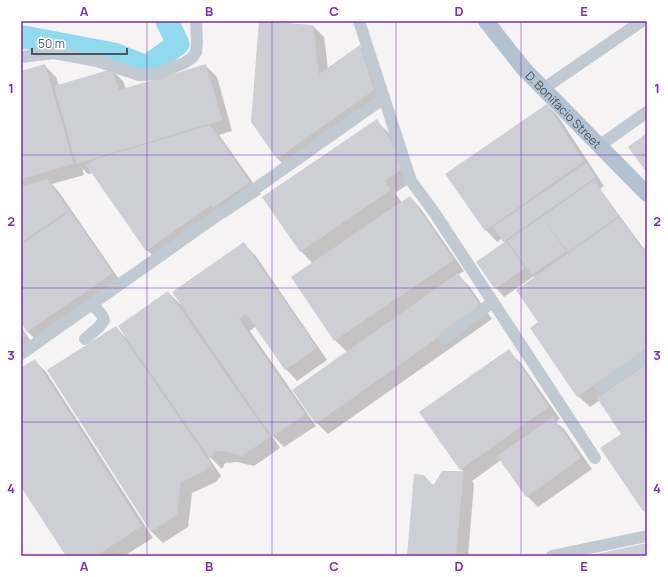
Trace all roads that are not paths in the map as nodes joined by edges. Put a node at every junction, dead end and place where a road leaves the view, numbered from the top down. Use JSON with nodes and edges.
{"nodes":[{"id":1,"x":196,"y":21,"type":"edge"},
{"id":2,"x":359,"y":21,"type":"edge"},
{"id":3,"x":486,"y":21,"type":"edge"},
{"id":4,"x":642,"y":21,"type":"edge"},
{"id":5,"x":21,"y":57,"type":"edge"},
{"id":6,"x":543,"y":89,"type":"junction"},
{"id":7,"x":384,"y":98,"type":"junction"},
{"id":8,"x":647,"y":112,"type":"edge"},
{"id":9,"x":600,"y":146,"type":"junction"},
{"id":10,"x":647,"y":194,"type":"edge"},
{"id":11,"x":493,"y":302,"type":"junction"},
{"id":12,"x":92,"y":304,"type":"junction"},
{"id":13,"x":444,"y":338,"type":"dead end"},
{"id":14,"x":85,"y":339,"type":"dead end"},
{"id":15,"x":21,"y":354,"type":"edge"},
{"id":16,"x":647,"y":356,"type":"edge"},
{"id":17,"x":601,"y":387,"type":"dead end"},
{"id":18,"x":596,"y":458,"type":"dead end"},
{"id":19,"x":647,"y":536,"type":"edge"},
{"id":20,"x":552,"y":556,"type":"edge"}],
"edges":[{"from":1,"to":5,"type":"lane"},
{"from":2,"to":7,"type":"lane"},
{"from":3,"to":6,"type":"main road","name":"D. Bonifacio Street"},
{"from":4,"to":6,"type":"lane"},
{"from":6,"to":9,"type":"main road","name":"D. Bonifacio Street"},
{"from":7,"to":11,"type":"lane"},
{"from":7,"to":12,"type":"lane"},
{"from":8,"to":9,"type":"lane"},
{"from":9,"to":10,"type":"main road","name":"D. Bonifacio Street"},
{"from":11,"to":13,"type":"lane"},
{"from":11,"to":18,"type":"lane"},
{"from":12,"to":14,"type":"lane"},
{"from":12,"to":15,"type":"lane"},
{"from":16,"to":17,"type":"lane"},
{"from":19,"to":20,"type":"lane"}]}
